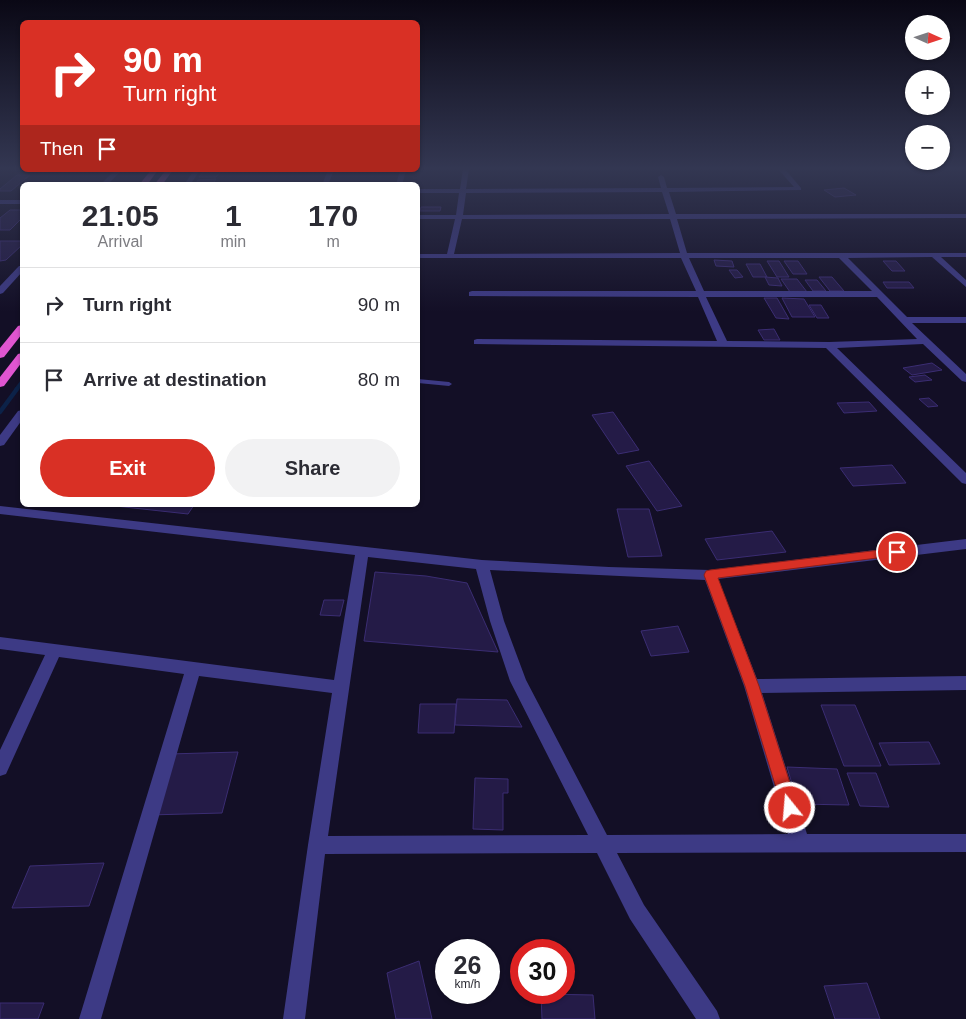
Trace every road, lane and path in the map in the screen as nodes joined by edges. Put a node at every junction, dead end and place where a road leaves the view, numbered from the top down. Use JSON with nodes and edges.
{"nodes":[{"id":1,"x":672,"y":216,"type":"edge"},
{"id":2,"x":420,"y":217,"type":"edge"},
{"id":3,"x":459,"y":217,"type":"junction"},
{"id":4,"x":554,"y":217,"type":"edge"},
{"id":5,"x":684,"y":255,"type":"junction"},
{"id":6,"x":966,"y":255,"type":"edge"},
{"id":7,"x":420,"y":256,"type":"edge"},
{"id":8,"x":450,"y":256,"type":"junction"},
{"id":9,"x":842,"y":256,"type":"junction"},
{"id":10,"x":935,"y":256,"type":"junction"},
{"id":11,"x":20,"y":270,"type":"edge"},
{"id":12,"x":966,"y":284,"type":"edge"},
{"id":13,"x":0,"y":291,"type":"edge"},
{"id":14,"x":472,"y":294,"type":"dead end"},
{"id":15,"x":880,"y":294,"type":"junction"},
{"id":16,"x":702,"y":295,"type":"junction"},
{"id":17,"x":905,"y":320,"type":"junction"},
{"id":18,"x":966,"y":320,"type":"edge"},
{"id":19,"x":20,"y":330,"type":"edge"},
{"id":20,"x":925,"y":341,"type":"junction"},
{"id":21,"x":477,"y":342,"type":"dead end"},
{"id":22,"x":723,"y":344,"type":"junction"},
{"id":23,"x":829,"y":345,"type":"junction"},
{"id":24,"x":0,"y":355,"type":"edge"},
{"id":25,"x":20,"y":359,"type":"edge"},
{"id":26,"x":966,"y":379,"type":"edge"},
{"id":27,"x":420,"y":381,"type":"edge"},
{"id":28,"x":0,"y":384,"type":"edge"},
{"id":29,"x":449,"y":384,"type":"dead end"},
{"id":30,"x":20,"y":415,"type":"edge"},
{"id":31,"x":0,"y":443,"type":"edge"},
{"id":32,"x":966,"y":480,"type":"edge"},
{"id":33,"x":0,"y":510,"type":"edge"},
{"id":34,"x":966,"y":544,"type":"edge"},
{"id":35,"x":362,"y":551,"type":"junction"},
{"id":36,"x":482,"y":565,"type":"junction"},
{"id":37,"x":710,"y":575,"type":"junction"},
{"id":38,"x":0,"y":643,"type":"edge"},
{"id":39,"x":55,"y":650,"type":"junction"},
{"id":40,"x":193,"y":668,"type":"junction"},
{"id":41,"x":966,"y":684,"type":"edge"},
{"id":42,"x":752,"y":686,"type":"junction"},
{"id":43,"x":342,"y":688,"type":"junction"},
{"id":44,"x":0,"y":768,"type":"edge"},
{"id":45,"x":966,"y":842,"type":"edge"},
{"id":46,"x":800,"y":843,"type":"junction"},
{"id":47,"x":601,"y":844,"type":"junction"},
{"id":48,"x":317,"y":845,"type":"junction"},
{"id":49,"x":90,"y":1019,"type":"edge"},
{"id":50,"x":294,"y":1019,"type":"edge"},
{"id":51,"x":708,"y":1019,"type":"edge"}],
"edges":[{"from":1,"to":5,"type":"street"},
{"from":2,"to":3,"type":"street"},
{"from":3,"to":4,"type":"street"},
{"from":3,"to":8,"type":"street"},
{"from":5,"to":8,"type":"street"},
{"from":5,"to":9,"type":"street"},
{"from":5,"to":16,"type":"street"},
{"from":6,"to":10,"type":"street"},
{"from":7,"to":8,"type":"street"},
{"from":9,"to":10,"type":"street"},
{"from":9,"to":15,"type":"street"},
{"from":10,"to":12,"type":"street"},
{"from":11,"to":13,"type":"street"},
{"from":14,"to":16,"type":"street"},
{"from":15,"to":16,"type":"street"},
{"from":15,"to":17,"type":"street"},
{"from":16,"to":22,"type":"street"},
{"from":17,"to":18,"type":"street"},
{"from":17,"to":20,"type":"street"},
{"from":19,"to":24,"type":"highway"},
{"from":20,"to":23,"type":"street"},
{"from":20,"to":26,"type":"street"},
{"from":21,"to":22,"type":"street"},
{"from":22,"to":23,"type":"street"},
{"from":23,"to":32,"type":"street"},
{"from":25,"to":28,"type":"highway"},
{"from":27,"to":29,"type":"lane"},
{"from":30,"to":31,"type":"street"},
{"from":33,"to":35,"type":"street"},
{"from":34,"to":37,"type":"street"},
{"from":35,"to":36,"type":"street"},
{"from":35,"to":43,"type":"street"},
{"from":36,"to":37,"type":"street"},
{"from":36,"to":47,"type":"street"},
{"from":37,"to":42,"type":"street"},
{"from":38,"to":39,"type":"street"},
{"from":39,"to":40,"type":"street"},
{"from":39,"to":44,"type":"street"},
{"from":40,"to":43,"type":"street"},
{"from":40,"to":49,"type":"street"},
{"from":41,"to":42,"type":"street"},
{"from":42,"to":46,"type":"street"},
{"from":43,"to":48,"type":"street"},
{"from":45,"to":46,"type":"street"},
{"from":46,"to":47,"type":"street"},
{"from":47,"to":48,"type":"street"},
{"from":47,"to":51,"type":"street"},
{"from":48,"to":50,"type":"street"}]}
